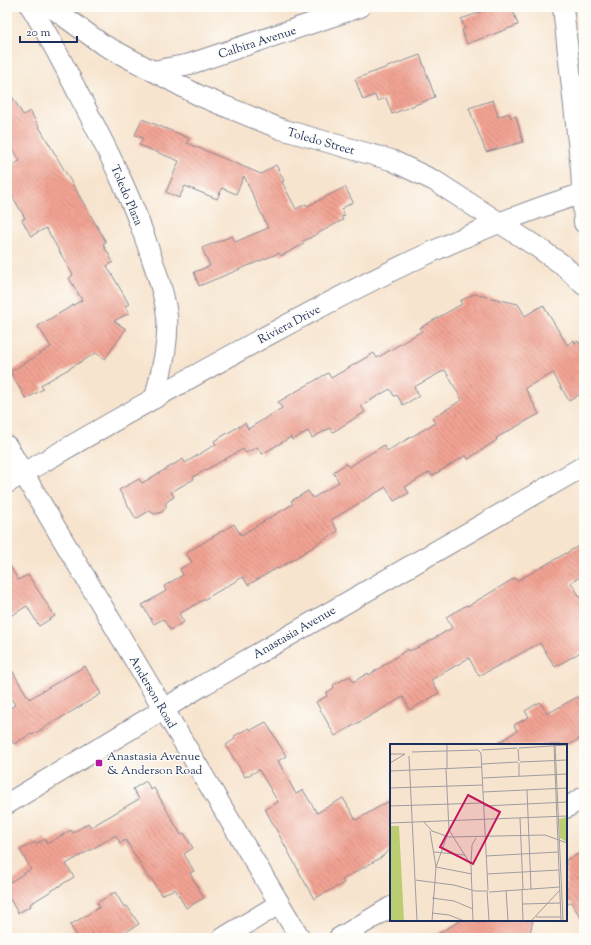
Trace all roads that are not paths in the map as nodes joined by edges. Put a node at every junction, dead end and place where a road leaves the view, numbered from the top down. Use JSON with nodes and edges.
{"nodes":[{"id":1,"x":31,"y":7,"type":"edge"},
{"id":2,"x":51,"y":7,"type":"edge"},
{"id":3,"x":360,"y":7,"type":"edge"},
{"id":4,"x":563,"y":7,"type":"edge"},
{"id":5,"x":153,"y":72,"type":"junction"},
{"id":6,"x":583,"y":193,"type":"edge"},
{"id":7,"x":501,"y":222,"type":"junction"},
{"id":8,"x":584,"y":223,"type":"edge"},
{"id":9,"x":584,"y":285,"type":"edge"},
{"id":10,"x":154,"y":398,"type":"junction"},
{"id":11,"x":7,"y":446,"type":"edge"},
{"id":12,"x":584,"y":466,"type":"edge"},
{"id":13,"x":15,"y":478,"type":"edge"},
{"id":14,"x":164,"y":709,"type":"junction"},
{"id":15,"x":584,"y":798,"type":"edge"},
{"id":16,"x":7,"y":804,"type":"edge"},
{"id":17,"x":567,"y":807,"type":"edge"},
{"id":18,"x":279,"y":904,"type":"junction"},
{"id":19,"x":390,"y":908,"type":"edge"},
{"id":20,"x":223,"y":938,"type":"edge"},
{"id":21,"x":300,"y":938,"type":"edge"},
{"id":22,"x":339,"y":938,"type":"edge"}],
"edges":[{"from":1,"to":10,"type":"street","name":"Toledo Plaza"},
{"from":2,"to":5,"type":"street","name":"Toledo Street"},
{"from":3,"to":5,"type":"street","name":"Calbira Avenue"},
{"from":4,"to":6,"type":"street"},
{"from":5,"to":7,"type":"street","name":"Toledo Street"},
{"from":6,"to":7,"type":"street","name":"Riviera Drive"},
{"from":6,"to":8,"type":"street"},
{"from":7,"to":9,"type":"street","name":"Toledo Street"},
{"from":7,"to":10,"type":"street","name":"Riviera Drive"},
{"from":10,"to":13,"type":"street","name":"Riviera Drive"},
{"from":11,"to":13,"type":"street","name":"Anderson Road"},
{"from":12,"to":14,"type":"street","name":"Anastasia Avenue"},
{"from":13,"to":14,"type":"street","name":"Anderson Road"},
{"from":14,"to":16,"type":"street","name":"Anastasia Avenue"},
{"from":14,"to":18,"type":"street","name":"Anderson Road"},
{"from":15,"to":17,"type":"street"},
{"from":18,"to":20,"type":"street"},
{"from":18,"to":21,"type":"street","name":"Anderson Road"},
{"from":19,"to":22,"type":"street"}]}
